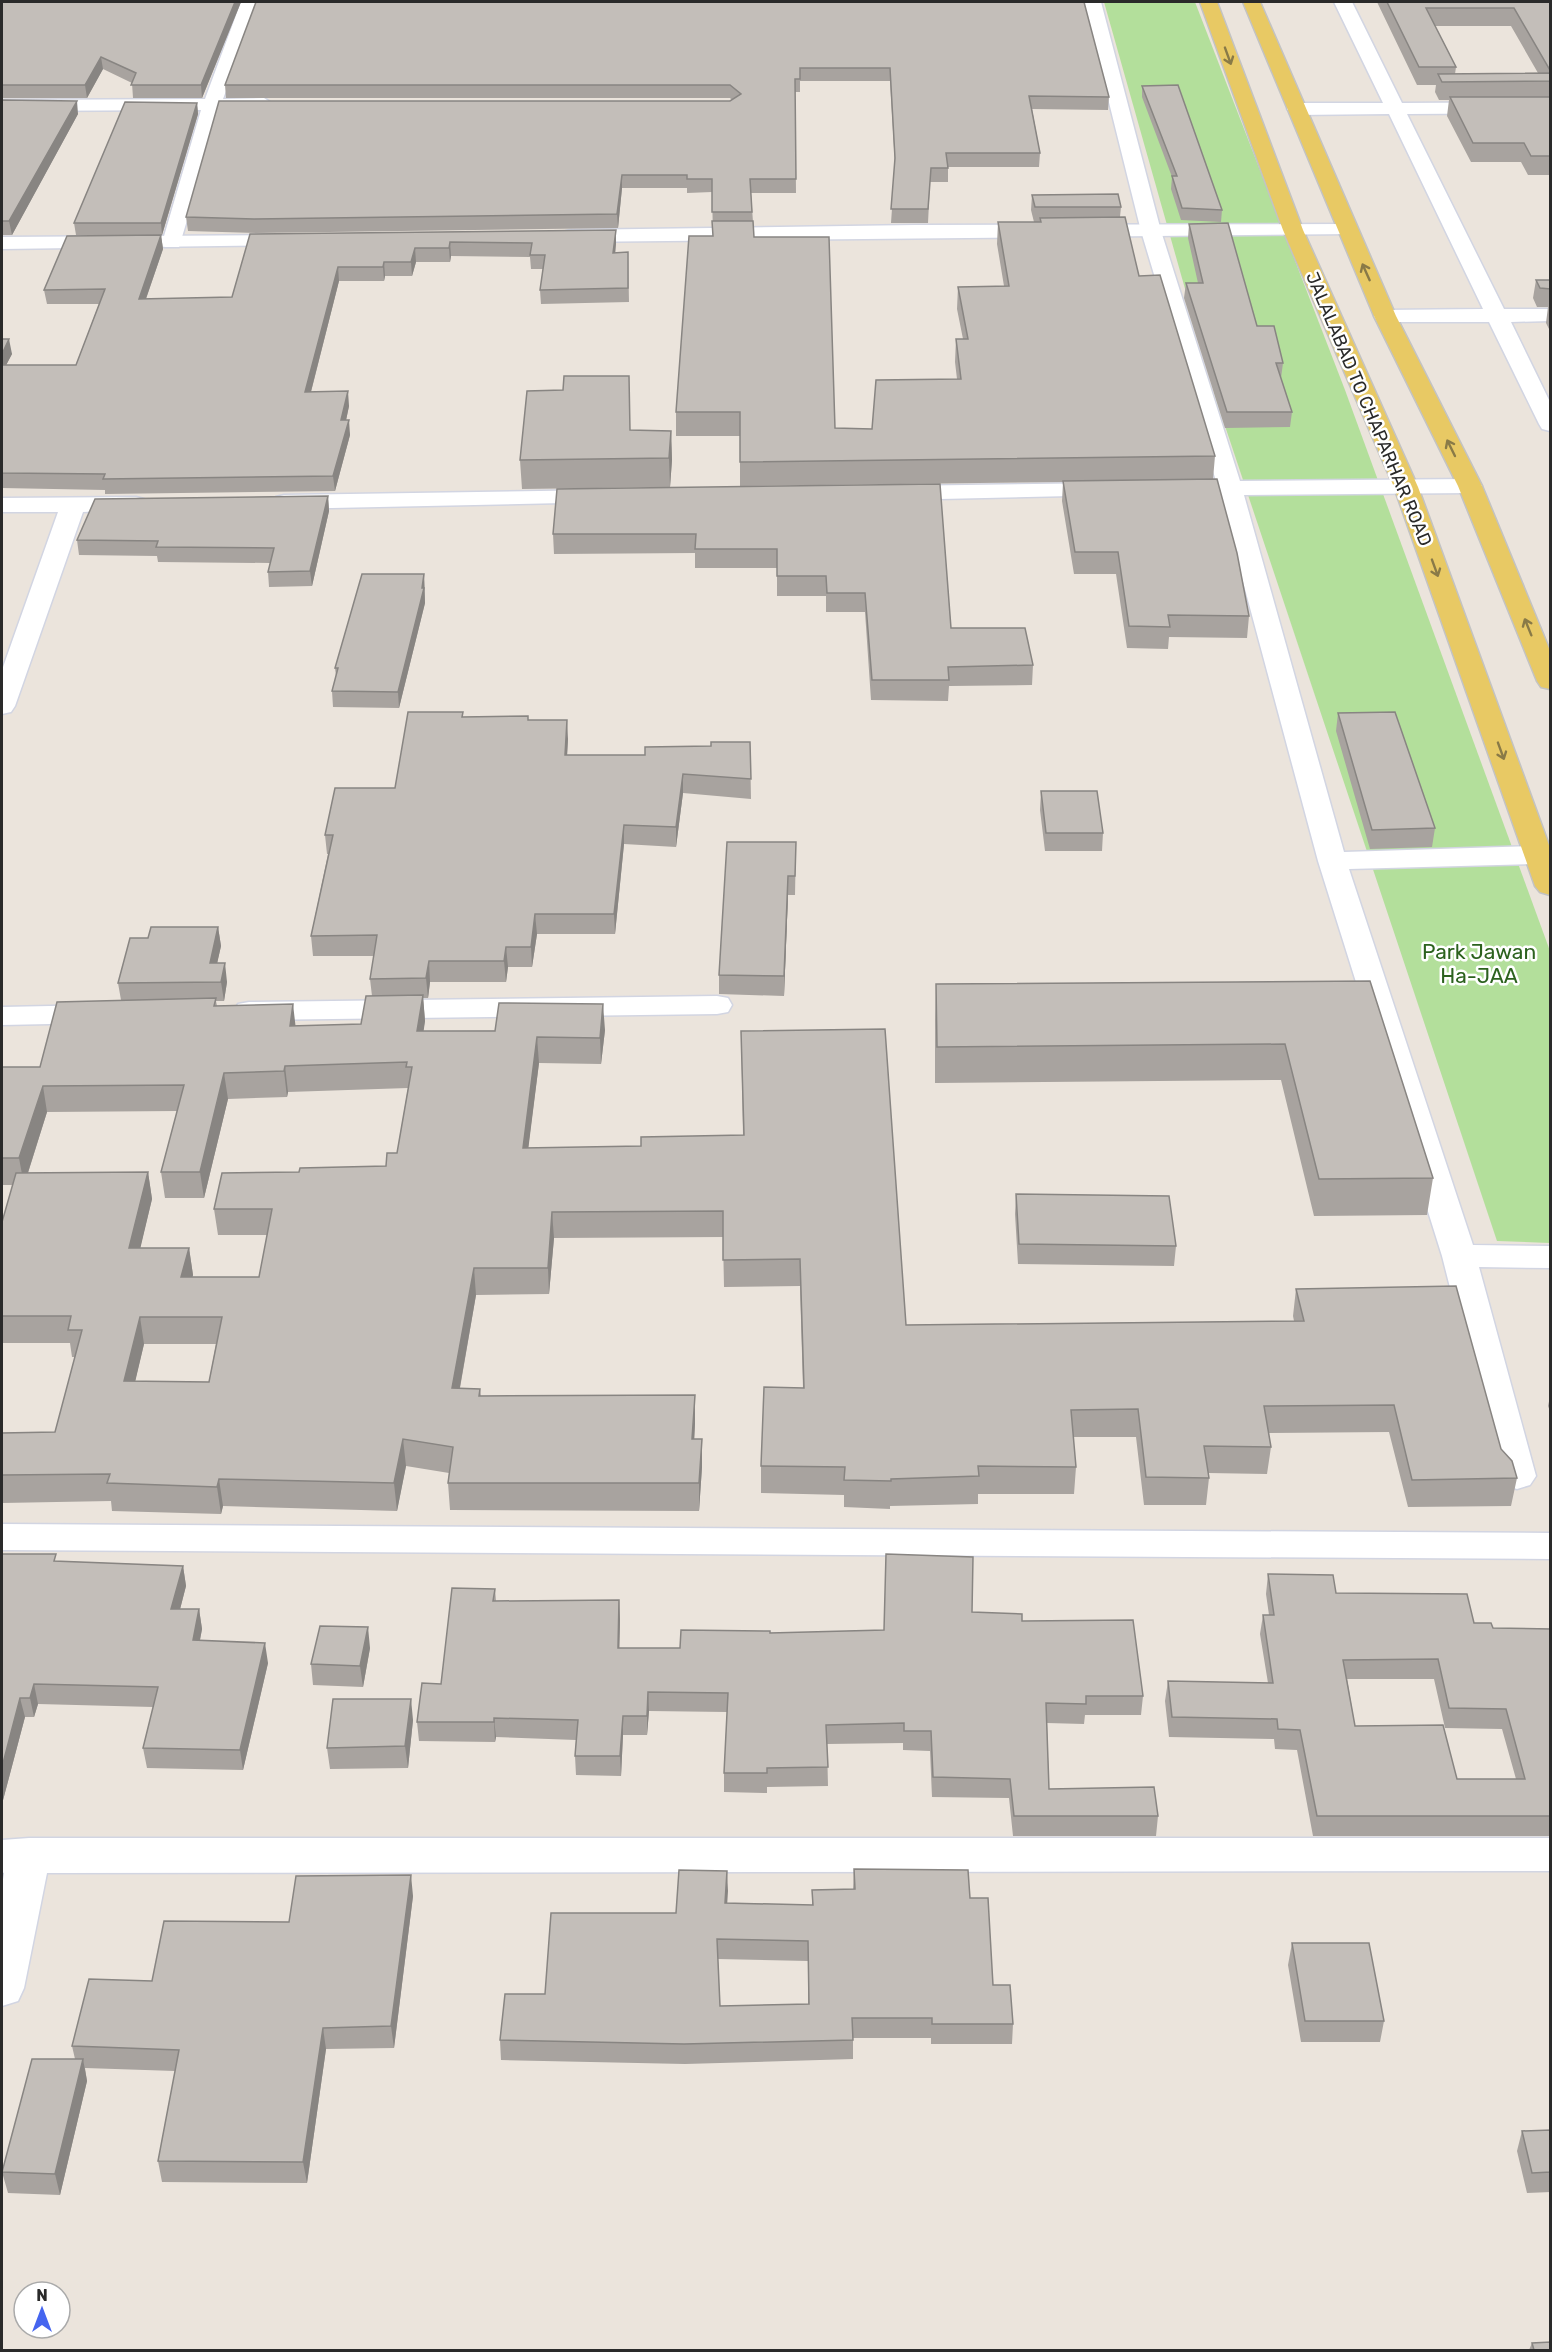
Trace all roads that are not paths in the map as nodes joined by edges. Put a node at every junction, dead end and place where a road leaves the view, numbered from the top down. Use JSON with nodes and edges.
{"nodes":[{"id":1,"x":250,"y":2,"type":"edge"},
{"id":2,"x":1092,"y":2,"type":"edge"},
{"id":3,"x":1208,"y":2,"type":"edge"},
{"id":4,"x":1251,"y":2,"type":"edge"},
{"id":5,"x":1343,"y":2,"type":"edge"},
{"id":6,"x":212,"y":104,"type":"junction"},
{"id":7,"x":283,"y":105,"type":"edge"},
{"id":8,"x":2,"y":106,"type":"edge"},
{"id":9,"x":1551,"y":107,"type":"edge"},
{"id":10,"x":1396,"y":108,"type":"junction"},
{"id":11,"x":1296,"y":109,"type":"junction"},
{"id":12,"x":1293,"y":230,"type":"junction"},
{"id":13,"x":1347,"y":230,"type":"junction"},
{"id":14,"x":1151,"y":231,"type":"junction"},
{"id":15,"x":556,"y":237,"type":"edge"},
{"id":16,"x":316,"y":240,"type":"edge"},
{"id":17,"x":2,"y":243,"type":"edge"},
{"id":18,"x":172,"y":243,"type":"junction"},
{"id":19,"x":1497,"y":315,"type":"junction"},
{"id":20,"x":1551,"y":315,"type":"edge"},
{"id":21,"x":1385,"y":316,"type":"junction"},
{"id":22,"x":1551,"y":424,"type":"edge"},
{"id":23,"x":1470,"y":486,"type":"junction"},
{"id":24,"x":1406,"y":487,"type":"junction"},
{"id":25,"x":1230,"y":488,"type":"junction"},
{"id":26,"x":872,"y":493,"type":"edge"},
{"id":27,"x":622,"y":497,"type":"edge"},
{"id":28,"x":264,"y":502,"type":"edge"},
{"id":29,"x":157,"y":504,"type":"edge"},
{"id":30,"x":2,"y":505,"type":"edge"},
{"id":31,"x":73,"y":505,"type":"junction"},
{"id":32,"x":1551,"y":681,"type":"edge"},
{"id":33,"x":2,"y":706,"type":"edge"},
{"id":34,"x":1538,"y":855,"type":"junction"},
{"id":35,"x":1332,"y":861,"type":"junction"},
{"id":36,"x":1551,"y":886,"type":"edge"},
{"id":37,"x":717,"y":1005,"type":"dead end"},
{"id":38,"x":220,"y":1012,"type":"edge"},
{"id":39,"x":125,"y":1014,"type":"edge"},
{"id":40,"x":2,"y":1016,"type":"edge"},
{"id":41,"x":1459,"y":1256,"type":"junction"},
{"id":42,"x":1551,"y":1257,"type":"edge"},
{"id":43,"x":1517,"y":1476,"type":"edge"},
{"id":44,"x":2,"y":1537,"type":"edge"},
{"id":45,"x":1551,"y":1546,"type":"edge"},
{"id":46,"x":15,"y":1855,"type":"edge"},
{"id":47,"x":1551,"y":1855,"type":"edge"},
{"id":48,"x":2,"y":1988,"type":"edge"}],
"edges":[{"from":1,"to":6,"type":"street"},
{"from":2,"to":14,"type":"street"},
{"from":3,"to":12,"type":"main road","name":"JALALABAD TO CHAPARHAR ROAD","one_way":true},
{"from":4,"to":11,"type":"main road"},
{"from":5,"to":10,"type":"street"},
{"from":6,"to":7,"type":"street"},
{"from":6,"to":8,"type":"street"},
{"from":6,"to":18,"type":"street"},
{"from":9,"to":10,"type":"street"},
{"from":10,"to":11,"type":"street"},
{"from":10,"to":19,"type":"street"},
{"from":11,"to":13,"type":"main road"},
{"from":12,"to":13,"type":"street"},
{"from":12,"to":14,"type":"street"},
{"from":12,"to":24,"type":"main road","name":"JALALABAD TO CHAPARHAR ROAD"},
{"from":21,"to":13,"type":"main road","one_way":true},
{"from":14,"to":15,"type":"street"},
{"from":14,"to":25,"type":"street"},
{"from":16,"to":18,"type":"street"},
{"from":17,"to":18,"type":"street"},
{"from":19,"to":20,"type":"street"},
{"from":19,"to":21,"type":"street"},
{"from":19,"to":22,"type":"street"},
{"from":23,"to":21,"type":"main road","one_way":true},
{"from":23,"to":24,"type":"street"},
{"from":32,"to":23,"type":"main road","one_way":true},
{"from":24,"to":25,"type":"street"},
{"from":24,"to":34,"type":"main road","name":"JALALABAD TO CHAPARHAR ROAD","one_way":true},
{"from":25,"to":26,"type":"street"},
{"from":25,"to":35,"type":"street"},
{"from":27,"to":28,"type":"street"},
{"from":29,"to":31,"type":"street"},
{"from":30,"to":31,"type":"street"},
{"from":31,"to":33,"type":"street"},
{"from":34,"to":35,"type":"street"},
{"from":34,"to":36,"type":"main road","name":"JALALABAD TO CHAPARHAR ROAD"},
{"from":35,"to":41,"type":"street"},
{"from":37,"to":38,"type":"street"},
{"from":39,"to":40,"type":"street"},
{"from":41,"to":42,"type":"street"},
{"from":41,"to":43,"type":"street"},
{"from":44,"to":45,"type":"street"},
{"from":46,"to":47,"type":"street"},
{"from":46,"to":48,"type":"street"}]}
